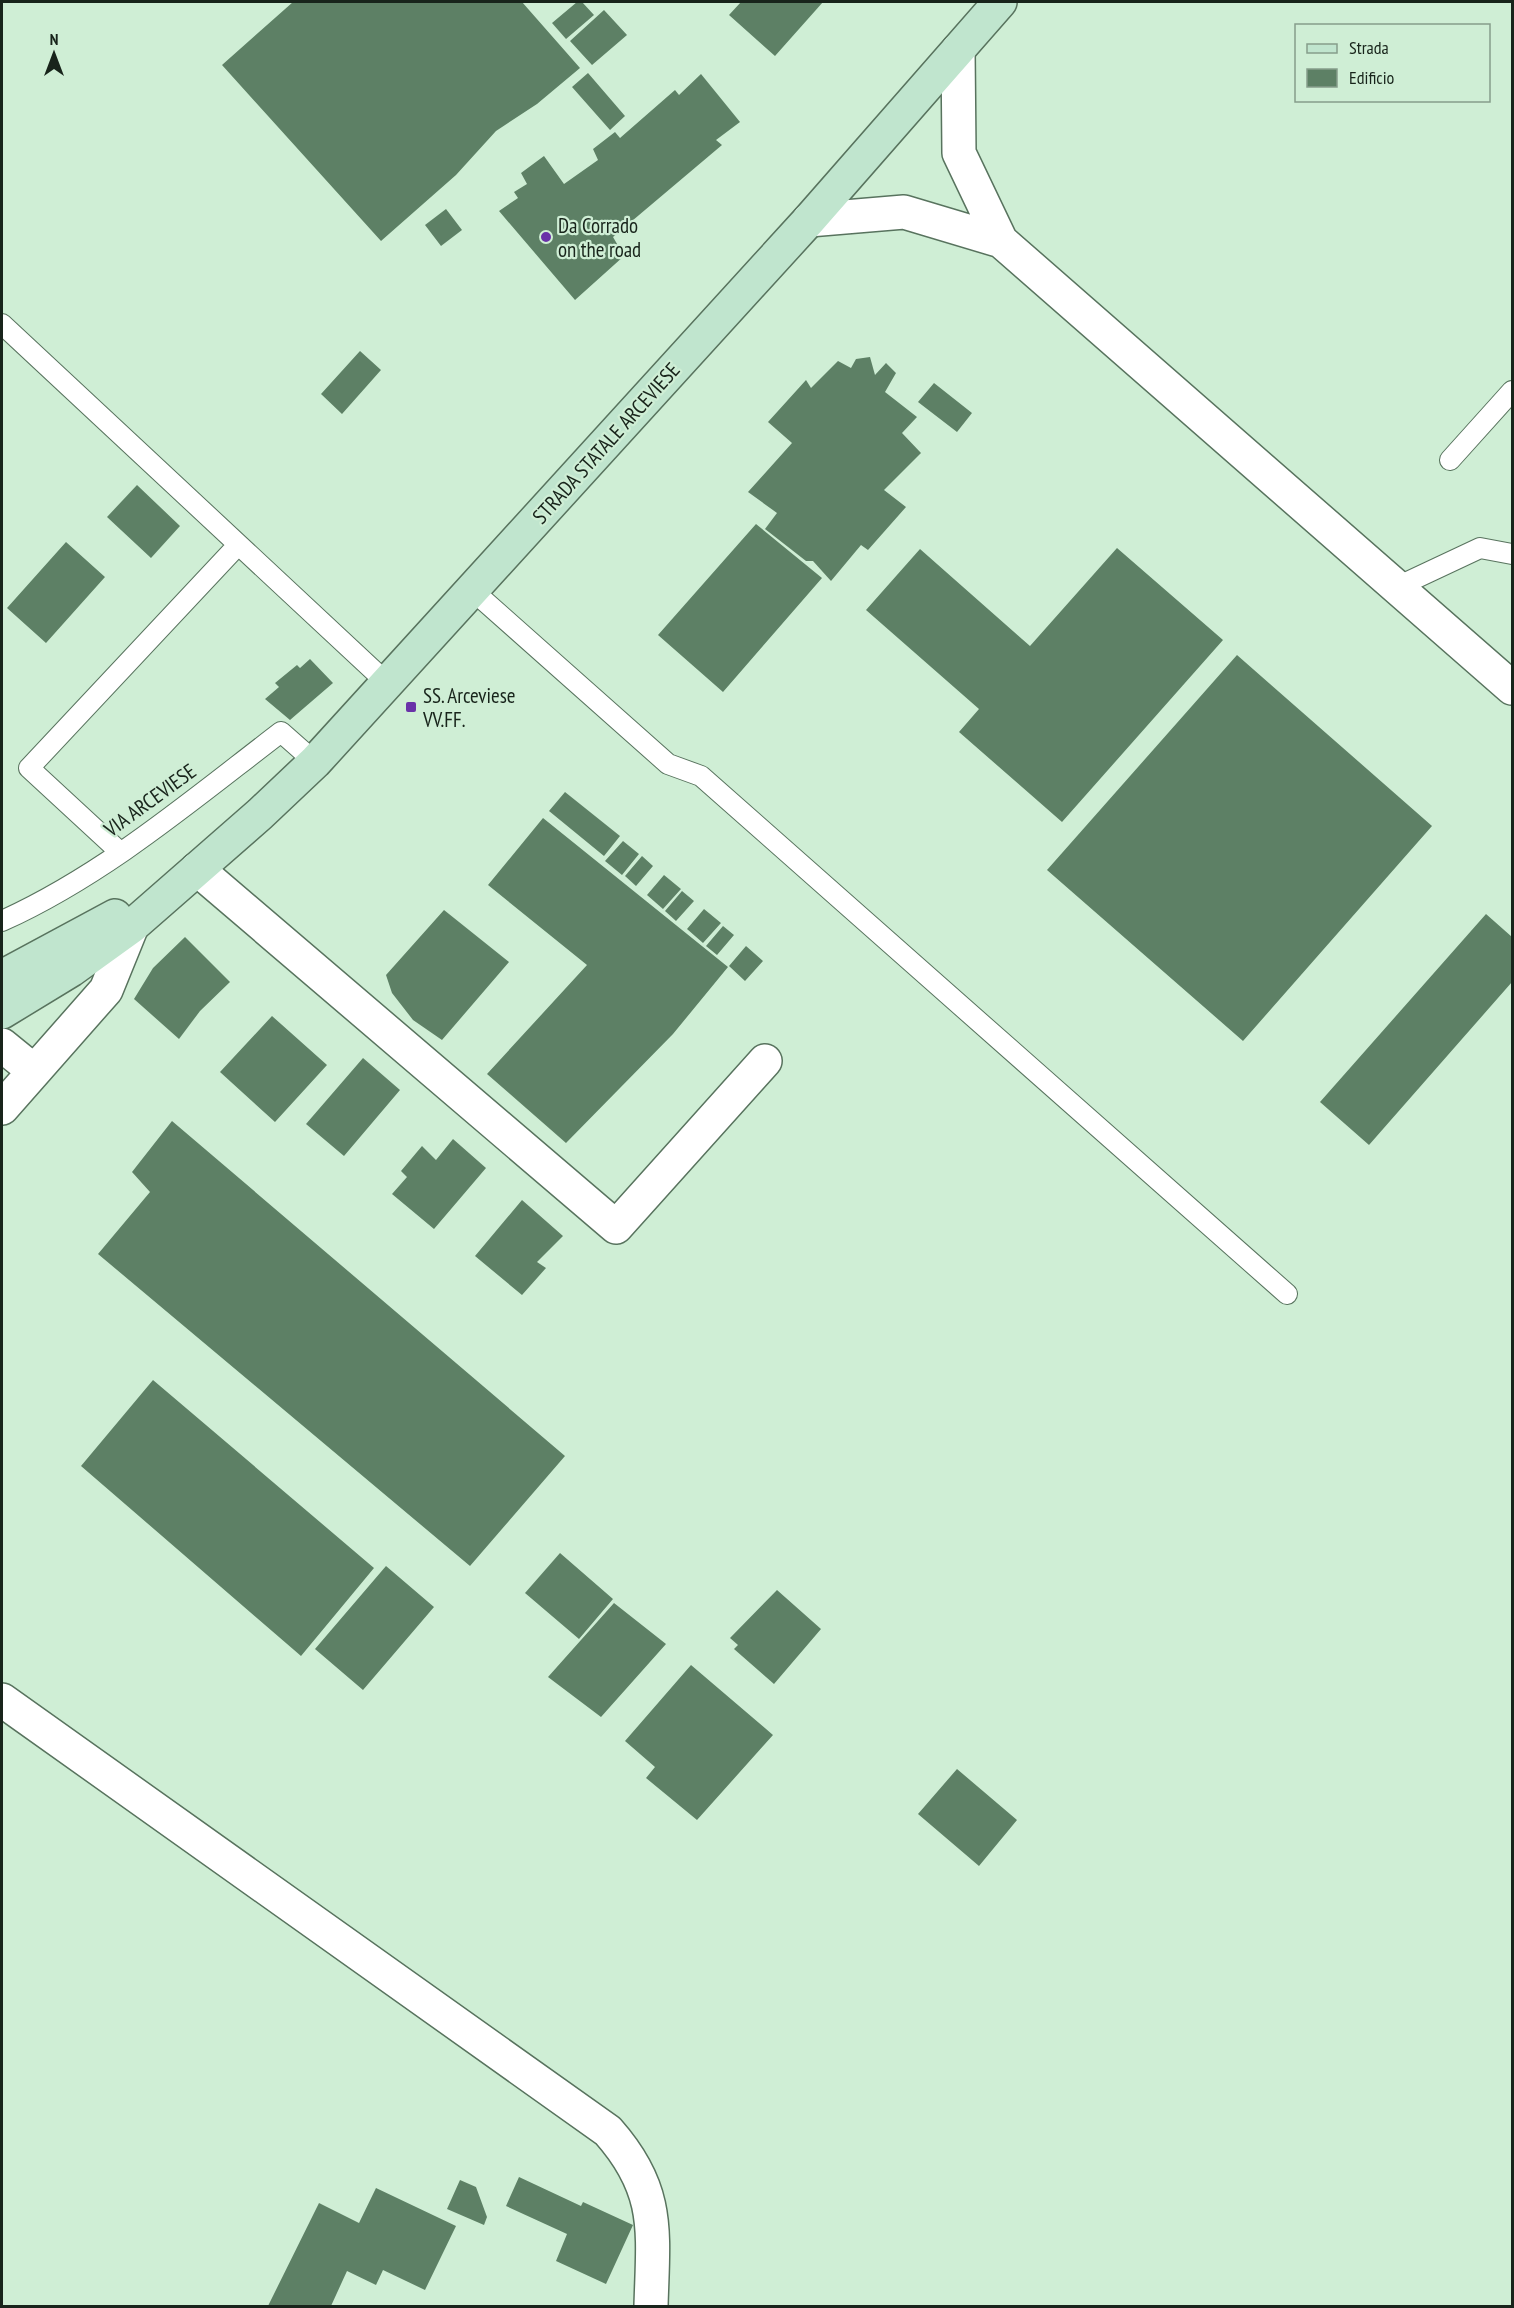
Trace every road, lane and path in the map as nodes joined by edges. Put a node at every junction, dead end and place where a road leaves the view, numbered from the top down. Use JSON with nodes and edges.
{"nodes":[{"id":1,"x":1000,"y":2,"type":"edge"},
{"id":2,"x":958,"y":50,"type":"junction"},
{"id":3,"x":809,"y":220,"type":"junction"},
{"id":4,"x":1001,"y":241,"type":"junction"},
{"id":5,"x":2,"y":324,"type":"edge"},
{"id":6,"x":1512,"y":391,"type":"edge"},
{"id":7,"x":1450,"y":460,"type":"dead end"},
{"id":8,"x":238,"y":544,"type":"junction"},
{"id":9,"x":1512,"y":554,"type":"edge"},
{"id":10,"x":1398,"y":587,"type":"junction"},
{"id":11,"x":472,"y":590,"type":"junction"},
{"id":12,"x":387,"y":683,"type":"junction"},
{"id":13,"x":1512,"y":688,"type":"edge"},
{"id":14,"x":315,"y":762,"type":"junction"},
{"id":15,"x":120,"y":852,"type":"junction"},
{"id":16,"x":197,"y":868,"type":"junction"},
{"id":17,"x":2,"y":921,"type":"edge"},
{"id":18,"x":132,"y":926,"type":"junction"},
{"id":19,"x":2,"y":977,"type":"edge"},
{"id":20,"x":2,"y":1012,"type":"edge"},
{"id":21,"x":2,"y":1045,"type":"edge"},
{"id":22,"x":765,"y":1061,"type":"dead end"},
{"id":23,"x":34,"y":1071,"type":"junction"},
{"id":24,"x":2,"y":1108,"type":"edge"},
{"id":25,"x":1287,"y":1294,"type":"dead end"},
{"id":26,"x":2,"y":1700,"type":"edge"},
{"id":27,"x":651,"y":2307,"type":"edge"}],
"edges":[{"from":1,"to":2,"type":"main road","name":"STRADA STATALE ARCEVIESE"},
{"from":2,"to":3,"type":"main road","name":"STRADA STATALE ARCEVIESE"},
{"from":2,"to":4,"type":"street"},
{"from":3,"to":4,"type":"street"},
{"from":3,"to":11,"type":"main road","name":"STRADA STATALE ARCEVIESE"},
{"from":4,"to":10,"type":"street"},
{"from":5,"to":8,"type":"lane"},
{"from":6,"to":7,"type":"lane"},
{"from":8,"to":12,"type":"lane"},
{"from":8,"to":15,"type":"lane"},
{"from":9,"to":10,"type":"lane"},
{"from":10,"to":13,"type":"street"},
{"from":11,"to":12,"type":"main road","name":"STRADA STATALE ARCEVIESE"},
{"from":11,"to":25,"type":"lane"},
{"from":12,"to":14,"type":"main road","name":"STRADA STATALE ARCEVIESE"},
{"from":14,"to":15,"type":"lane","name":"VIA ARCEVIESE"},
{"from":14,"to":16,"type":"main road","name":"STRADA STATALE ARCEVIESE"},
{"from":15,"to":17,"type":"lane","name":"VIA ARCEVIESE"},
{"from":16,"to":18,"type":"main road"},
{"from":16,"to":19,"type":"main road"},
{"from":16,"to":22,"type":"street"},
{"from":18,"to":20,"type":"main road"},
{"from":18,"to":23,"type":"street"},
{"from":21,"to":23,"type":"street"},
{"from":23,"to":24,"type":"street"},
{"from":26,"to":27,"type":"street"}]}
